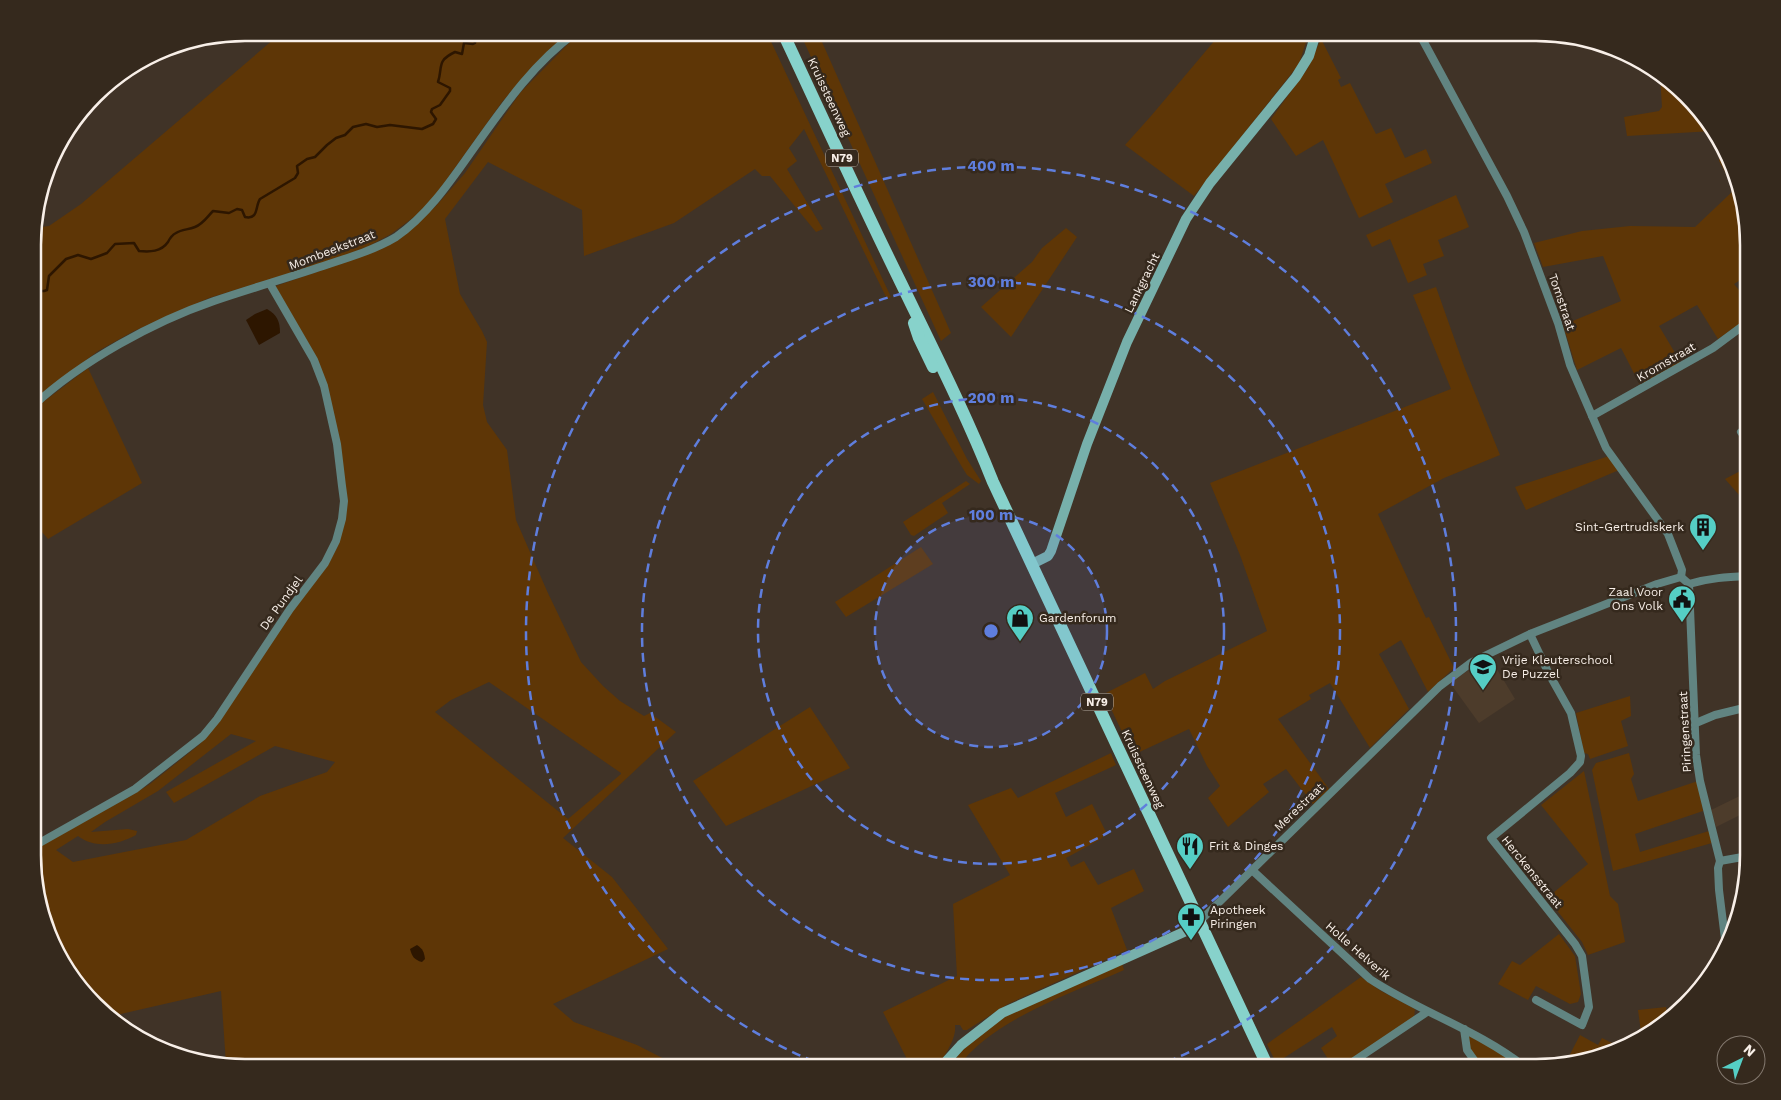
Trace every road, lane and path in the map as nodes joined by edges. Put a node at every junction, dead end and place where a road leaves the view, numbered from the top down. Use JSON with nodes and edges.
{"nodes":[{"id":1,"x":565,"y":41,"type":"edge"},
{"id":2,"x":788,"y":41,"type":"edge"},
{"id":3,"x":1313,"y":41,"type":"edge"},
{"id":4,"x":1424,"y":41,"type":"edge"},
{"id":5,"x":270,"y":284,"type":"junction"},
{"id":6,"x":1740,"y":328,"type":"edge"},
{"id":7,"x":41,"y":400,"type":"edge"},
{"id":8,"x":1592,"y":416,"type":"junction"},
{"id":9,"x":1032,"y":564,"type":"junction"},
{"id":10,"x":1740,"y":576,"type":"edge"},
{"id":11,"x":1681,"y":577,"type":"junction"},
{"id":12,"x":1689,"y":584,"type":"junction"},
{"id":13,"x":1530,"y":634,"type":"junction"},
{"id":14,"x":1740,"y":709,"type":"edge"},
{"id":15,"x":1696,"y":722,"type":"junction"},
{"id":16,"x":41,"y":842,"type":"edge"},
{"id":17,"x":1740,"y":857,"type":"edge"},
{"id":18,"x":1720,"y":861,"type":"junction"},
{"id":19,"x":1252,"y":870,"type":"junction"},
{"id":20,"x":1200,"y":922,"type":"junction"},
{"id":21,"x":1724,"y":932,"type":"edge"},
{"id":22,"x":1536,"y":1000,"type":"dead end"},
{"id":23,"x":1427,"y":1012,"type":"junction"},
{"id":24,"x":1464,"y":1029,"type":"junction"},
{"id":25,"x":948,"y":1059,"type":"edge"},
{"id":26,"x":1264,"y":1059,"type":"edge"},
{"id":27,"x":1357,"y":1059,"type":"edge"},
{"id":28,"x":1473,"y":1059,"type":"edge"},
{"id":29,"x":1513,"y":1059,"type":"edge"}],
"edges":[{"from":1,"to":5,"type":"street","name":"Mombeekstraat"},
{"from":2,"to":9,"type":"main road","name":"Kruissteenweg","number":"N79"},
{"from":3,"to":9,"type":"street","name":"Lankgracht"},
{"from":4,"to":8,"type":"street","name":"Tomstraat"},
{"from":5,"to":7,"type":"street","name":"Mombeekstraat"},
{"from":5,"to":16,"type":"street","name":"De Pundjel"},
{"from":6,"to":8,"type":"street","name":"Kromstraat"},
{"from":8,"to":11,"type":"street","name":"Tomstraat"},
{"from":9,"to":20,"type":"main road","name":"Kruissteenweg","number":"N79"},
{"from":10,"to":12,"type":"street"},
{"from":11,"to":12,"type":"street"},
{"from":11,"to":13,"type":"street","name":"Merestraat"},
{"from":12,"to":15,"type":"street","name":"Piringenstraat"},
{"from":13,"to":19,"type":"street","name":"Merestraat"},
{"from":13,"to":22,"type":"street","name":"Herckensstraat"},
{"from":14,"to":15,"type":"street"},
{"from":15,"to":18,"type":"street","name":"Piringenstraat"},
{"from":17,"to":18,"type":"street"},
{"from":18,"to":21,"type":"street","name":"Piringenstraat"},
{"from":19,"to":20,"type":"street","name":"Merestraat"},
{"from":19,"to":23,"type":"street","name":"Holle Helverik"},
{"from":20,"to":25,"type":"street","name":"Merestraat"},
{"from":20,"to":26,"type":"main road","name":"Kruissteenweg","number":"N79"},
{"from":23,"to":24,"type":"street","name":"Holle Helverik"},
{"from":23,"to":27,"type":"street"},
{"from":24,"to":28,"type":"street"},
{"from":24,"to":29,"type":"street","name":"Holle Helverik"}]}
